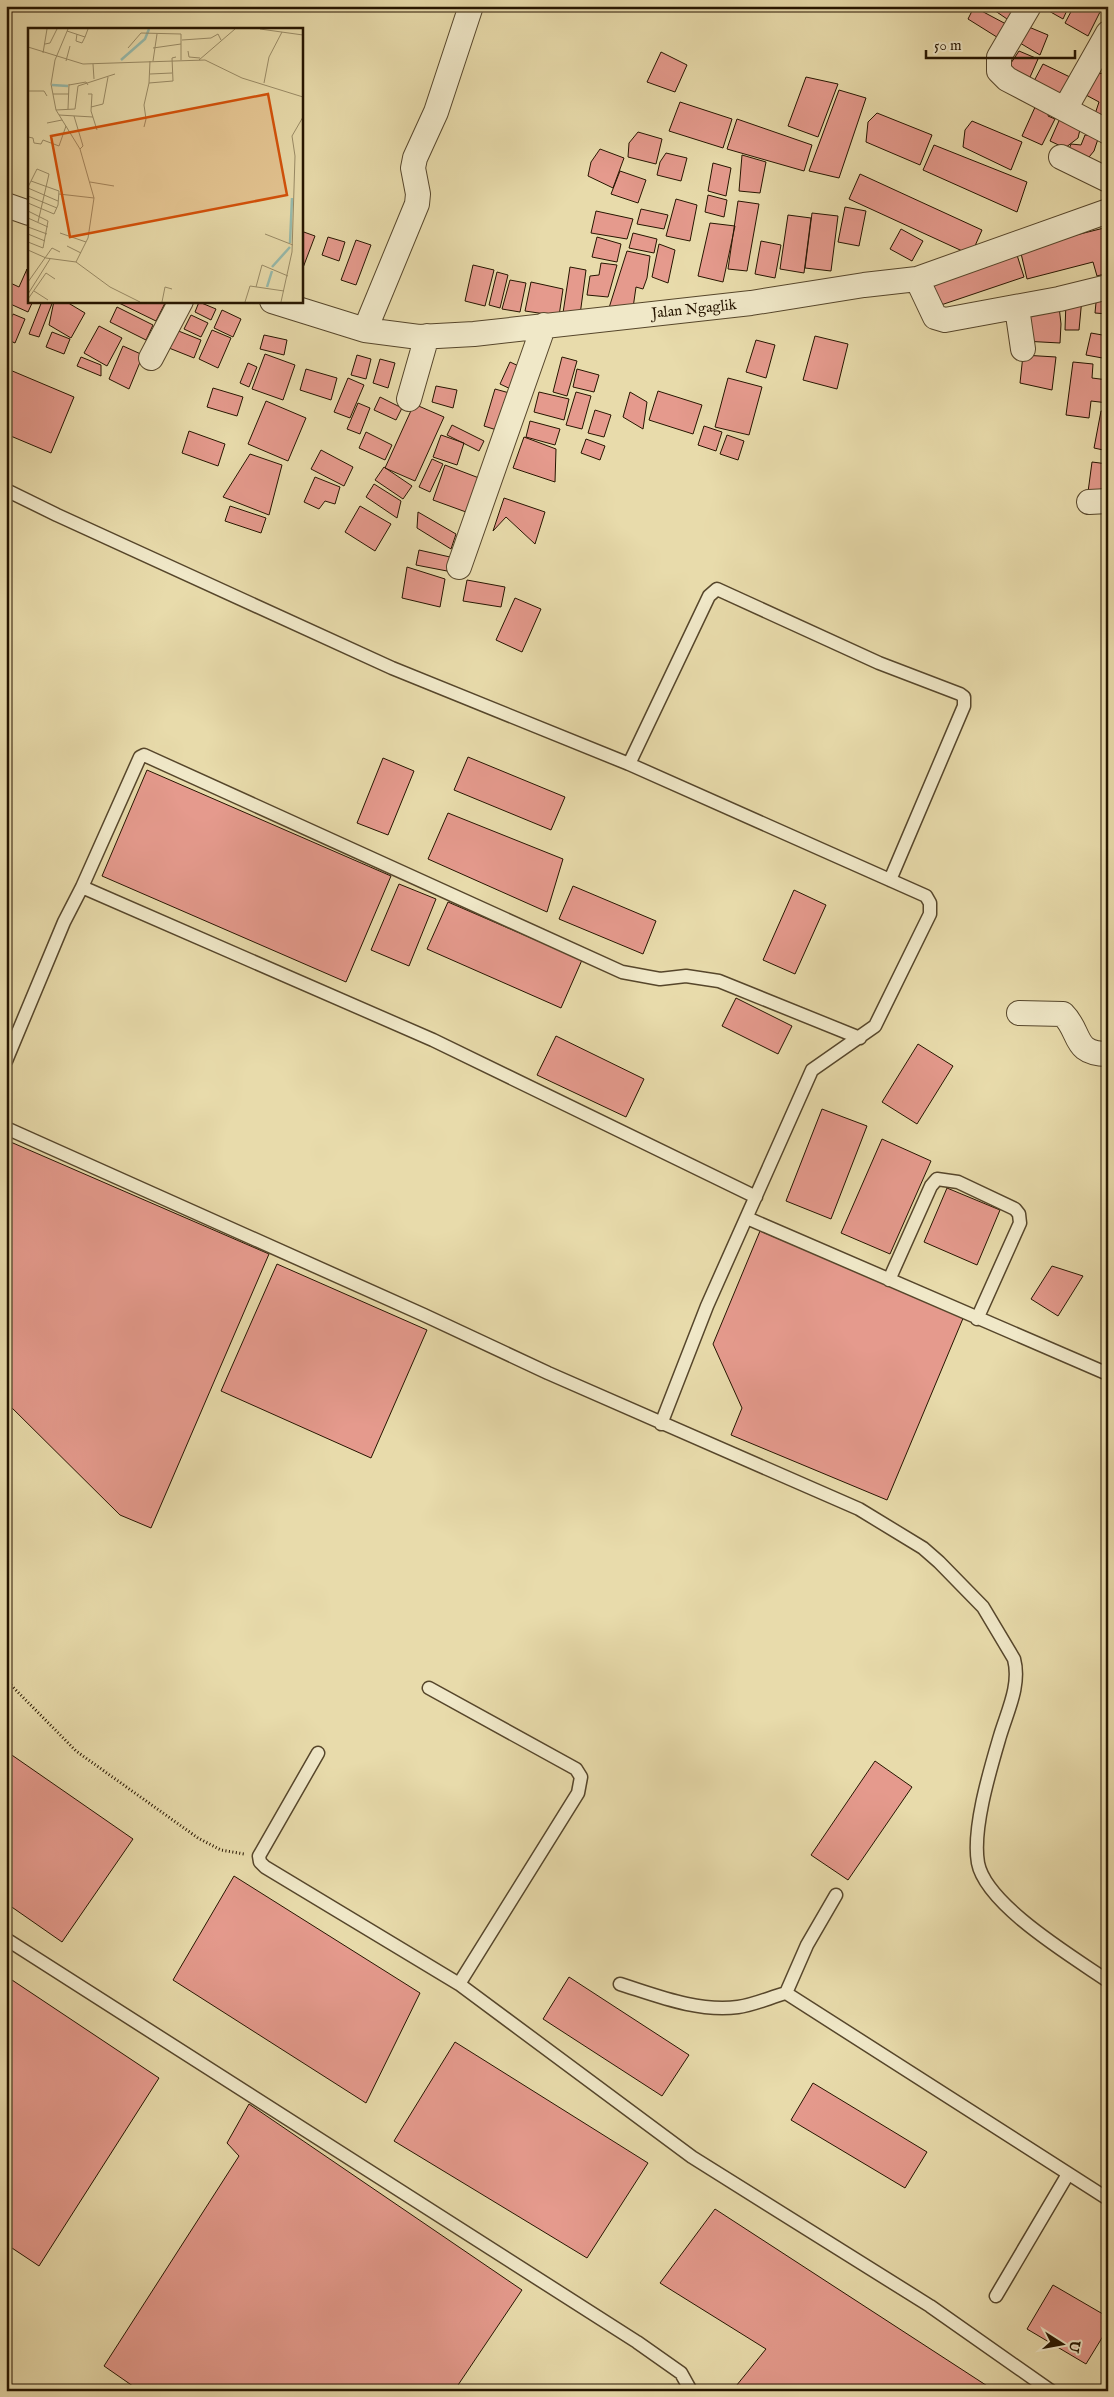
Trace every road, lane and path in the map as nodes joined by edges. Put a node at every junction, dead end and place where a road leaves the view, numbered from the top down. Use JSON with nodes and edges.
{"nodes":[{"id":1,"x":471,"y":6,"type":"edge"},
{"id":2,"x":1030,"y":6,"type":"edge"},
{"id":3,"x":1108,"y":33,"type":"edge"},
{"id":4,"x":1065,"y":110,"type":"junction"},
{"id":5,"x":1108,"y":132,"type":"edge"},
{"id":6,"x":1061,"y":156,"type":"dead end"},
{"id":7,"x":1108,"y":180,"type":"edge"},
{"id":8,"x":6,"y":205,"type":"edge"},
{"id":9,"x":1108,"y":211,"type":"edge"},
{"id":10,"x":28,"y":213,"type":"edge"},
{"id":11,"x":917,"y":279,"type":"junction"},
{"id":12,"x":1108,"y":287,"type":"edge"},
{"id":13,"x":180,"y":302,"type":"edge"},
{"id":14,"x":275,"y":302,"type":"edge"},
{"id":15,"x":1018,"y":308,"type":"junction"},
{"id":16,"x":544,"y":325,"type":"junction"},
{"id":17,"x":366,"y":330,"type":"junction"},
{"id":18,"x":427,"y":336,"type":"junction"},
{"id":19,"x":1023,"y":349,"type":"dead end"},
{"id":20,"x":151,"y":358,"type":"dead end"},
{"id":21,"x":409,"y":399,"type":"dead end"},
{"id":22,"x":6,"y":490,"type":"edge"},
{"id":23,"x":459,"y":567,"type":"dead end"},
{"id":24,"x":629,"y":764,"type":"junction"},
{"id":25,"x":890,"y":880,"type":"junction"},
{"id":26,"x":82,"y":887,"type":"junction"},
{"id":27,"x":1019,"y":1013,"type":"dead end"},
{"id":28,"x":860,"y":1038,"type":"junction"},
{"id":29,"x":1108,"y":1054,"type":"edge"},
{"id":30,"x":6,"y":1061,"type":"edge"},
{"id":31,"x":6,"y":1128,"type":"edge"},
{"id":32,"x":756,"y":1197,"type":"junction"},
{"id":33,"x":747,"y":1218,"type":"junction"},
{"id":34,"x":889,"y":1280,"type":"junction"},
{"id":35,"x":977,"y":1319,"type":"junction"},
{"id":36,"x":1108,"y":1374,"type":"edge"},
{"id":37,"x":661,"y":1424,"type":"junction"},
{"id":38,"x":6,"y":1680,"type":"edge"},
{"id":39,"x":429,"y":1688,"type":"dead end"},
{"id":40,"x":318,"y":1754,"type":"dead end"},
{"id":41,"x":259,"y":1856,"type":"junction"},
{"id":42,"x":836,"y":1894,"type":"dead end"},
{"id":43,"x":6,"y":1939,"type":"edge"},
{"id":44,"x":1108,"y":1981,"type":"edge"},
{"id":45,"x":459,"y":1984,"type":"junction"},
{"id":46,"x":620,"y":1984,"type":"dead end"},
{"id":47,"x":786,"y":1993,"type":"junction"},
{"id":48,"x":1068,"y":2174,"type":"junction"},
{"id":49,"x":1108,"y":2199,"type":"edge"},
{"id":50,"x":996,"y":2296,"type":"dead end"},
{"id":51,"x":691,"y":2391,"type":"edge"},
{"id":52,"x":1051,"y":2391,"type":"edge"}],
"edges":[{"from":1,"to":17,"type":"street"},
{"from":2,"to":4,"type":"street"},
{"from":3,"to":4,"type":"street"},
{"from":4,"to":5,"type":"street"},
{"from":6,"to":7,"type":"street"},
{"from":8,"to":10,"type":"street"},
{"from":9,"to":11,"type":"street","name":"Jalan Ngaglik"},
{"from":11,"to":15,"type":"street"},
{"from":11,"to":16,"type":"street","name":"Jalan Ngaglik"},
{"from":12,"to":15,"type":"street"},
{"from":13,"to":20,"type":"street"},
{"from":14,"to":17,"type":"street","name":"Jalan Ngaglik"},
{"from":15,"to":19,"type":"street"},
{"from":16,"to":18,"type":"street","name":"Jalan Ngaglik"},
{"from":16,"to":23,"type":"street"},
{"from":17,"to":18,"type":"street","name":"Jalan Ngaglik"},
{"from":18,"to":21,"type":"street"},
{"from":22,"to":24,"type":"lane"},
{"from":24,"to":25,"type":"lane"},
{"from":24,"to":25,"type":"lane"},
{"from":25,"to":28,"type":"lane"},
{"from":26,"to":28,"type":"lane"},
{"from":26,"to":30,"type":"lane"},
{"from":26,"to":32,"type":"lane"},
{"from":27,"to":29,"type":"street"},
{"from":28,"to":32,"type":"lane"},
{"from":31,"to":37,"type":"lane"},
{"from":32,"to":33,"type":"lane"},
{"from":33,"to":34,"type":"lane"},
{"from":33,"to":37,"type":"lane"},
{"from":34,"to":35,"type":"lane"},
{"from":34,"to":35,"type":"lane"},
{"from":35,"to":36,"type":"lane"},
{"from":37,"to":44,"type":"lane"},
{"from":38,"to":41,"type":"path"},
{"from":39,"to":45,"type":"lane"},
{"from":40,"to":41,"type":"lane"},
{"from":41,"to":45,"type":"lane"},
{"from":42,"to":47,"type":"lane"},
{"from":43,"to":51,"type":"lane"},
{"from":45,"to":52,"type":"lane"},
{"from":46,"to":47,"type":"lane"},
{"from":47,"to":48,"type":"lane"},
{"from":48,"to":49,"type":"lane"},
{"from":48,"to":50,"type":"lane"}]}
